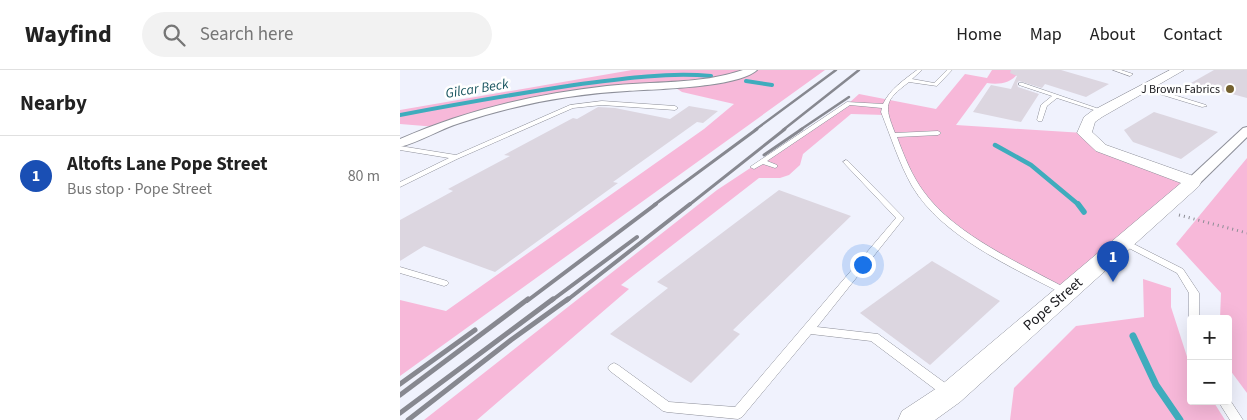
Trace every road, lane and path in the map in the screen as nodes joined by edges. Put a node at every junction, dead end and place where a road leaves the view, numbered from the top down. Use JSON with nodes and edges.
{"nodes":[{"id":1,"x":752,"y":70,"type":"edge"},
{"id":2,"x":920,"y":70,"type":"edge"},
{"id":3,"x":950,"y":70,"type":"edge"},
{"id":4,"x":1115,"y":70,"type":"edge"},
{"id":5,"x":1178,"y":70,"type":"edge"},
{"id":6,"x":1130,"y":74,"type":"dead end"},
{"id":7,"x":908,"y":80,"type":"junction"},
{"id":8,"x":1021,"y":84,"type":"dead end"},
{"id":9,"x":1145,"y":88,"type":"junction"},
{"id":10,"x":1056,"y":96,"type":"junction"},
{"id":11,"x":884,"y":106,"type":"junction"},
{"id":12,"x":1204,"y":106,"type":"dead end"},
{"id":13,"x":675,"y":108,"type":"dead end"},
{"id":14,"x":1102,"y":111,"type":"junction"},
{"id":15,"x":1040,"y":120,"type":"dead end"},
{"id":16,"x":1247,"y":130,"type":"edge"},
{"id":17,"x":938,"y":133,"type":"dead end"},
{"id":18,"x":894,"y":136,"type":"junction"},
{"id":19,"x":400,"y":143,"type":"edge"},
{"id":20,"x":400,"y":148,"type":"edge"},
{"id":21,"x":456,"y":157,"type":"junction"},
{"id":22,"x":762,"y":162,"type":"junction"},
{"id":23,"x":846,"y":162,"type":"dead end"},
{"id":24,"x":775,"y":166,"type":"dead end"},
{"id":25,"x":754,"y":167,"type":"dead end"},
{"id":26,"x":1193,"y":182,"type":"junction"},
{"id":27,"x":400,"y":185,"type":"edge"},
{"id":28,"x":1162,"y":210,"type":"junction"},
{"id":29,"x":1247,"y":233,"type":"edge"},
{"id":30,"x":1124,"y":242,"type":"junction"},
{"id":31,"x":400,"y":270,"type":"edge"},
{"id":32,"x":444,"y":283,"type":"dead end"},
{"id":33,"x":1066,"y":292,"type":"junction"},
{"id":34,"x":1194,"y":315,"type":"edge"},
{"id":35,"x":808,"y":330,"type":"junction"},
{"id":36,"x":614,"y":368,"type":"dead end"},
{"id":37,"x":950,"y":394,"type":"junction"},
{"id":38,"x":1227,"y":405,"type":"edge"},
{"id":39,"x":912,"y":420,"type":"edge"},
{"id":40,"x":1237,"y":420,"type":"edge"}],
"edges":[{"from":1,"to":19,"type":"street"},
{"from":2,"to":7,"type":"lane"},
{"from":3,"to":7,"type":"lane"},
{"from":4,"to":6,"type":"lane"},
{"from":5,"to":9,"type":"street"},
{"from":7,"to":11,"type":"lane"},
{"from":8,"to":10,"type":"lane"},
{"from":9,"to":12,"type":"lane"},
{"from":9,"to":14,"type":"street"},
{"from":10,"to":14,"type":"lane"},
{"from":10,"to":15,"type":"lane"},
{"from":11,"to":18,"type":"lane"},
{"from":11,"to":22,"type":"lane"},
{"from":13,"to":21,"type":"lane"},
{"from":14,"to":26,"type":"street"},
{"from":16,"to":26,"type":"street"},
{"from":17,"to":18,"type":"lane"},
{"from":18,"to":33,"type":"lane"},
{"from":20,"to":21,"type":"lane"},
{"from":21,"to":27,"type":"lane"},
{"from":22,"to":24,"type":"lane"},
{"from":22,"to":25,"type":"lane"},
{"from":23,"to":35,"type":"lane"},
{"from":26,"to":28,"type":"street","name":"Pope Street"},
{"from":28,"to":29,"type":"path"},
{"from":28,"to":30,"type":"street","name":"Pope Street"},
{"from":30,"to":33,"type":"street","name":"Pope Street"},
{"from":30,"to":34,"type":"lane"},
{"from":31,"to":32,"type":"lane"},
{"from":33,"to":37,"type":"street","name":"Pope Street"},
{"from":35,"to":36,"type":"lane"},
{"from":35,"to":37,"type":"lane"},
{"from":37,"to":39,"type":"street","name":"Pope Street"},
{"from":38,"to":40,"type":"lane"}]}
